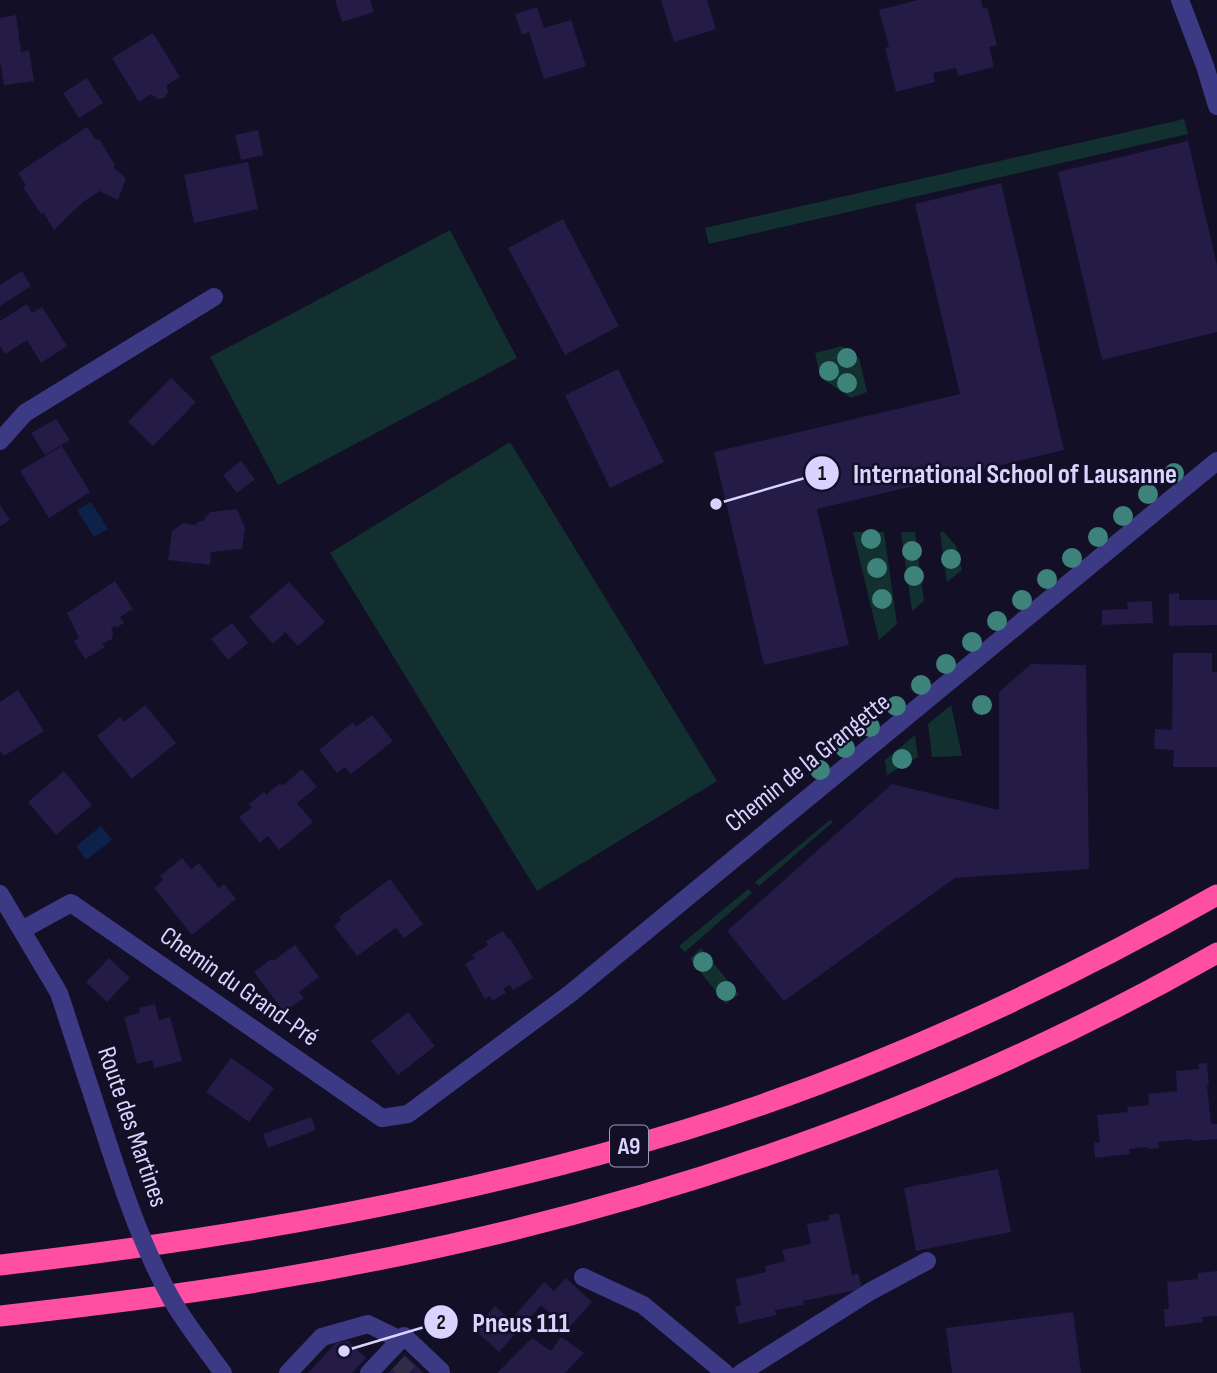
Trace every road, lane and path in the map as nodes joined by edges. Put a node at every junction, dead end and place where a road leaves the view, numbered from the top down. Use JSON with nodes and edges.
{"nodes":[{"id":1,"x":1180,"y":0,"type":"edge"},
{"id":2,"x":1217,"y":106,"type":"edge"},
{"id":3,"x":214,"y":297,"type":"dead end"},
{"id":4,"x":0,"y":441,"type":"edge"},
{"id":5,"x":1217,"y":461,"type":"edge"},
{"id":6,"x":1217,"y":895,"type":"edge"},
{"id":7,"x":3,"y":905,"type":"edge"},
{"id":8,"x":22,"y":930,"type":"junction"},
{"id":9,"x":1217,"y":953,"type":"edge"},
{"id":10,"x":427,"y":1099,"type":"joint"},
{"id":11,"x":927,"y":1261,"type":"dead end"},
{"id":12,"x":0,"y":1265,"type":"edge"},
{"id":13,"x":583,"y":1278,"type":"dead end"},
{"id":14,"x":0,"y":1316,"type":"edge"},
{"id":15,"x":396,"y":1352,"type":"junction"},
{"id":16,"x":376,"y":1371,"type":"edge"},
{"id":17,"x":440,"y":1372,"type":"edge"},
{"id":18,"x":223,"y":1373,"type":"edge"},
{"id":19,"x":288,"y":1373,"type":"edge"},
{"id":20,"x":725,"y":1373,"type":"edge"},
{"id":21,"x":741,"y":1373,"type":"edge"}],
"edges":[{"from":1,"to":2,"type":"street"},
{"from":3,"to":4,"type":"street"},
{"from":5,"to":10,"type":"street","name":"Chemin de la Grangette"},
{"from":6,"to":12,"type":"highway","number":"A9"},
{"from":7,"to":8,"type":"street","name":"Route des Martines"},
{"from":8,"to":10,"type":"street","name":"Chemin du Grand-Pré"},
{"from":8,"to":18,"type":"street","name":"Route des Martines","bridge":true},
{"from":9,"to":14,"type":"highway","number":"A9"},
{"from":11,"to":21,"type":"street"},
{"from":13,"to":20,"type":"street"},
{"from":15,"to":16,"type":"street"},
{"from":15,"to":17,"type":"street"},
{"from":15,"to":19,"type":"street"}]}
